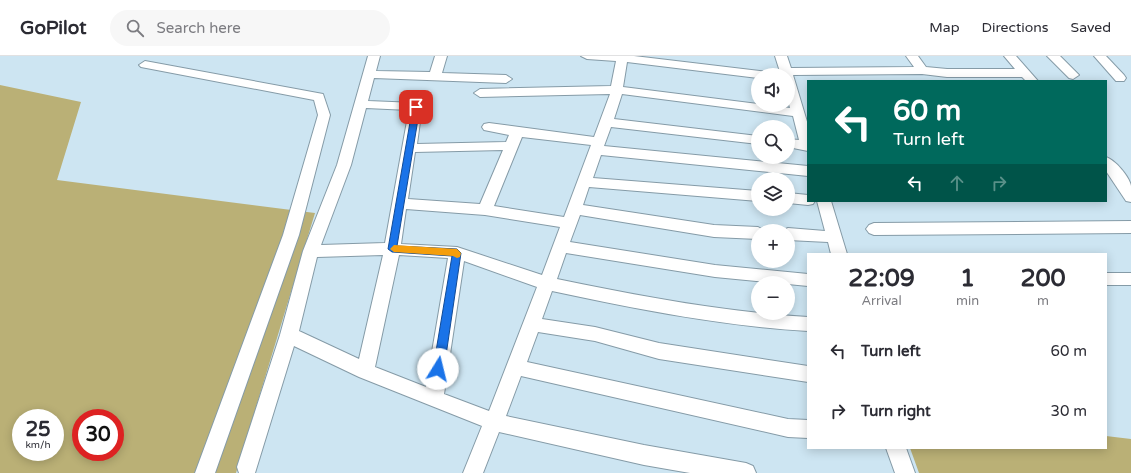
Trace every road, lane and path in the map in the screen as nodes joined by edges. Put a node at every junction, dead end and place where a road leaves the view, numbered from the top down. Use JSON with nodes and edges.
{"nodes":[{"id":1,"x":374,"y":56,"type":"edge"},
{"id":2,"x":441,"y":56,"type":"edge"},
{"id":3,"x":587,"y":56,"type":"edge"},
{"id":4,"x":781,"y":56,"type":"edge"},
{"id":5,"x":912,"y":56,"type":"edge"},
{"id":6,"x":1010,"y":56,"type":"edge"},
{"id":7,"x":1053,"y":56,"type":"edge"},
{"id":8,"x":1100,"y":56,"type":"edge"},
{"id":9,"x":619,"y":58,"type":"edge"},
{"id":10,"x":145,"y":65,"type":"dead end"},
{"id":11,"x":785,"y":68,"type":"edge"},
{"id":12,"x":922,"y":70,"type":"junction"},
{"id":13,"x":751,"y":73,"type":"edge"},
{"id":14,"x":369,"y":74,"type":"junction"},
{"id":15,"x":795,"y":75,"type":"edge"},
{"id":16,"x":1073,"y":75,"type":"dead end"},
{"id":17,"x":435,"y":76,"type":"junction"},
{"id":18,"x":1028,"y":77,"type":"edge"},
{"id":19,"x":1120,"y":78,"type":"dead end"},
{"id":20,"x":506,"y":79,"type":"dead end"},
{"id":21,"x":617,"y":90,"type":"junction"},
{"id":22,"x":480,"y":93,"type":"dead end"},
{"id":23,"x":795,"y":94,"type":"edge"},
{"id":24,"x":362,"y":104,"type":"junction"},
{"id":25,"x":801,"y":109,"type":"edge"},
{"id":26,"x":607,"y":122,"type":"junction"},
{"id":27,"x":489,"y":127,"type":"dead end"},
{"id":28,"x":517,"y":132,"type":"junction"},
{"id":29,"x":751,"y":139,"type":"edge"},
{"id":30,"x":807,"y":142,"type":"edge"},
{"id":31,"x":795,"y":145,"type":"edge"},
{"id":32,"x":511,"y":146,"type":"junction"},
{"id":33,"x":597,"y":146,"type":"junction"},
{"id":34,"x":807,"y":147,"type":"edge"},
{"id":35,"x":409,"y":148,"type":"junction"},
{"id":36,"x":1107,"y":163,"type":"edge"},
{"id":37,"x":807,"y":171,"type":"edge"},
{"id":38,"x":584,"y":182,"type":"junction"},
{"id":39,"x":1107,"y":182,"type":"edge"},
{"id":40,"x":1126,"y":182,"type":"edge"},
{"id":41,"x":751,"y":195,"type":"edge"},
{"id":42,"x":1131,"y":196,"type":"edge"},
{"id":43,"x":795,"y":199,"type":"edge"},
{"id":44,"x":807,"y":200,"type":"edge"},
{"id":45,"x":824,"y":202,"type":"edge"},
{"id":46,"x":400,"y":204,"type":"junction"},
{"id":47,"x":485,"y":210,"type":"junction"},
{"id":48,"x":572,"y":216,"type":"junction"},
{"id":49,"x":1131,"y":227,"type":"edge"},
{"id":50,"x":874,"y":229,"type":"dead end"},
{"id":51,"x":751,"y":233,"type":"edge"},
{"id":52,"x":795,"y":234,"type":"edge"},
{"id":53,"x":834,"y":237,"type":"junction"},
{"id":54,"x":561,"y":246,"type":"junction"},
{"id":55,"x":392,"y":249,"type":"junction"},
{"id":56,"x":311,"y":251,"type":"junction"},
{"id":57,"x":457,"y":253,"type":"junction"},
{"id":58,"x":839,"y":253,"type":"edge"},
{"id":59,"x":1131,"y":279,"type":"edge"},
{"id":60,"x":807,"y":280,"type":"edge"},
{"id":61,"x":1107,"y":280,"type":"edge"},
{"id":62,"x":546,"y":283,"type":"junction"},
{"id":63,"x":531,"y":324,"type":"junction"},
{"id":64,"x":807,"y":324,"type":"edge"},
{"id":65,"x":289,"y":335,"type":"junction"},
{"id":66,"x":516,"y":367,"type":"junction"},
{"id":67,"x":365,"y":371,"type":"junction"},
{"id":68,"x":807,"y":374,"type":"edge"},
{"id":69,"x":434,"y":398,"type":"junction"},
{"id":70,"x":494,"y":422,"type":"junction"},
{"id":71,"x":807,"y":430,"type":"edge"},
{"id":72,"x":896,"y":449,"type":"edge"},
{"id":73,"x":247,"y":467,"type":"dead end"},
{"id":74,"x":205,"y":473,"type":"edge"},
{"id":75,"x":473,"y":473,"type":"edge"},
{"id":76,"x":746,"y":473,"type":"edge"},
{"id":77,"x":905,"y":473,"type":"edge"}],
"edges":[{"from":1,"to":14,"type":"street"},
{"from":2,"to":17,"type":"street"},
{"from":3,"to":9,"type":"street"},
{"from":4,"to":11,"type":"street"},
{"from":5,"to":12,"type":"street"},
{"from":6,"to":18,"type":"street"},
{"from":7,"to":16,"type":"street"},
{"from":8,"to":19,"type":"street"},
{"from":9,"to":13,"type":"street"},
{"from":9,"to":21,"type":"street"},
{"from":10,"to":74,"type":"street"},
{"from":12,"to":15,"type":"street"},
{"from":12,"to":18,"type":"street"},
{"from":14,"to":17,"type":"street"},
{"from":14,"to":24,"type":"street"},
{"from":17,"to":20,"type":"street"},
{"from":21,"to":22,"type":"street"},
{"from":21,"to":25,"type":"street"},
{"from":21,"to":26,"type":"street"},
{"from":23,"to":25,"type":"street"},
{"from":24,"to":35,"type":"street"},
{"from":24,"to":56,"type":"street"},
{"from":25,"to":30,"type":"street"},
{"from":26,"to":29,"type":"street"},
{"from":26,"to":33,"type":"street"},
{"from":27,"to":28,"type":"street"},
{"from":28,"to":32,"type":"street"},
{"from":28,"to":33,"type":"street"},
{"from":31,"to":34,"type":"street"},
{"from":32,"to":35,"type":"street"},
{"from":32,"to":47,"type":"street"},
{"from":33,"to":37,"type":"street"},
{"from":33,"to":38,"type":"street"},
{"from":35,"to":46,"type":"street"},
{"from":36,"to":40,"type":"street"},
{"from":38,"to":41,"type":"street"},
{"from":38,"to":48,"type":"street"},
{"from":39,"to":40,"type":"street"},
{"from":40,"to":42,"type":"street"},
{"from":43,"to":44,"type":"street"},
{"from":45,"to":53,"type":"street"},
{"from":46,"to":47,"type":"street"},
{"from":46,"to":55,"type":"street"},
{"from":47,"to":48,"type":"street"},
{"from":48,"to":51,"type":"street"},
{"from":48,"to":54,"type":"street"},
{"from":49,"to":50,"type":"street"},
{"from":52,"to":53,"type":"street"},
{"from":53,"to":58,"type":"street"},
{"from":54,"to":60,"type":"street"},
{"from":54,"to":62,"type":"street"},
{"from":55,"to":56,"type":"street"},
{"from":55,"to":57,"type":"street"},
{"from":55,"to":67,"type":"street"},
{"from":56,"to":65,"type":"street"},
{"from":57,"to":62,"type":"street"},
{"from":57,"to":69,"type":"street"},
{"from":59,"to":61,"type":"street"},
{"from":62,"to":63,"type":"street"},
{"from":62,"to":64,"type":"street"},
{"from":63,"to":66,"type":"street"},
{"from":63,"to":68,"type":"street"},
{"from":65,"to":67,"type":"street"},
{"from":65,"to":73,"type":"street"},
{"from":66,"to":70,"type":"street"},
{"from":66,"to":71,"type":"street"},
{"from":67,"to":69,"type":"street"},
{"from":69,"to":70,"type":"street"},
{"from":70,"to":75,"type":"street"},
{"from":70,"to":76,"type":"street"},
{"from":72,"to":77,"type":"street"}]}
